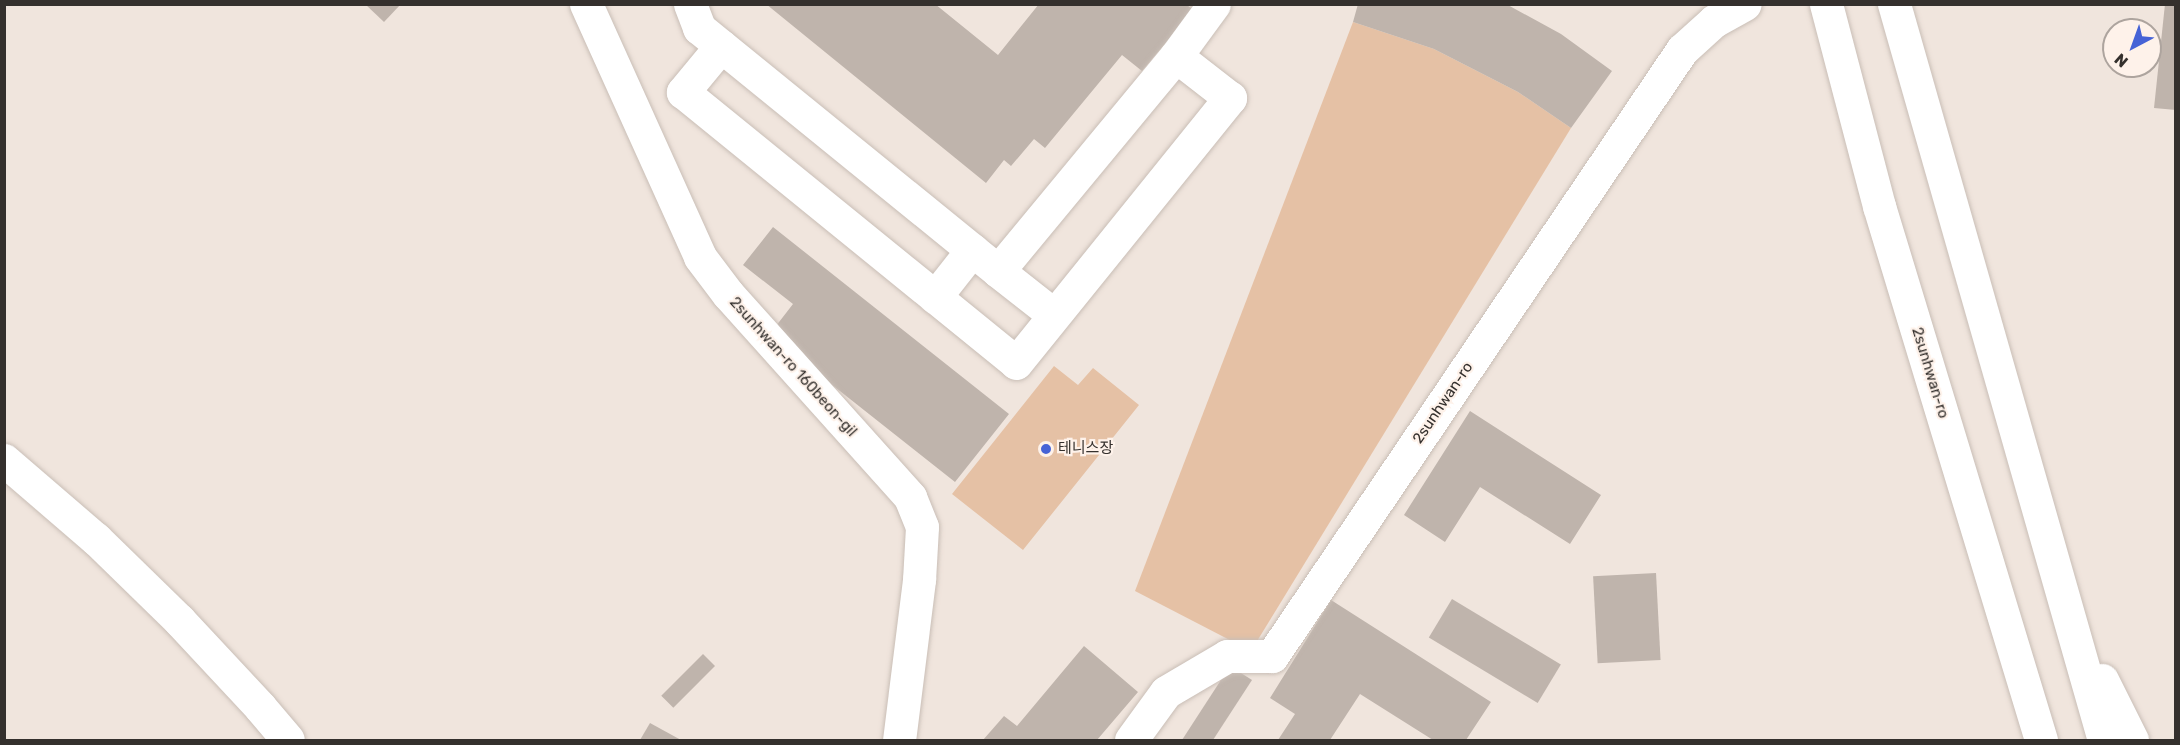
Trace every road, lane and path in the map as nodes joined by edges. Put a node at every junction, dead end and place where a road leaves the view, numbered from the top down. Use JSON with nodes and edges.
{"nodes":[{"id":1,"x":586,"y":4,"type":"edge"},
{"id":2,"x":690,"y":4,"type":"edge"},
{"id":3,"x":1214,"y":4,"type":"edge"},
{"id":4,"x":1745,"y":4,"type":"edge"},
{"id":5,"x":1826,"y":4,"type":"edge"},
{"id":6,"x":1894,"y":4,"type":"edge"},
{"id":7,"x":721,"y":46,"type":"junction"},
{"id":8,"x":1176,"y":56,"type":"junction"},
{"id":9,"x":972,"y":250,"type":"junction"},
{"id":10,"x":998,"y":271,"type":"junction"},
{"id":11,"x":935,"y":297,"type":"junction"},
{"id":12,"x":1054,"y":315,"type":"junction"},
{"id":13,"x":4,"y":460,"type":"edge"},
{"id":14,"x":2062,"y":601,"type":"junction"},
{"id":15,"x":288,"y":741,"type":"edge"},
{"id":16,"x":899,"y":741,"type":"edge"},
{"id":17,"x":1131,"y":741,"type":"edge"},
{"id":18,"x":2041,"y":741,"type":"edge"},
{"id":19,"x":2104,"y":741,"type":"edge"},
{"id":20,"x":2132,"y":741,"type":"edge"}],
"edges":[{"from":1,"to":16,"type":"street","name":"2sunhwan-ro 160beon-gil"},
{"from":2,"to":7,"type":"street"},
{"from":3,"to":8,"type":"street"},
{"from":4,"to":17,"type":"street","name":"2sunhwan-ro"},
{"from":5,"to":18,"type":"street","name":"2sunhwan-ro"},
{"from":6,"to":14,"type":"street"},
{"from":7,"to":9,"type":"street"},
{"from":7,"to":11,"type":"street"},
{"from":8,"to":10,"type":"street"},
{"from":8,"to":12,"type":"street"},
{"from":9,"to":10,"type":"street"},
{"from":9,"to":11,"type":"street"},
{"from":10,"to":12,"type":"street"},
{"from":11,"to":12,"type":"street"},
{"from":13,"to":15,"type":"street"},
{"from":14,"to":19,"type":"street"},
{"from":14,"to":20,"type":"street"}]}
